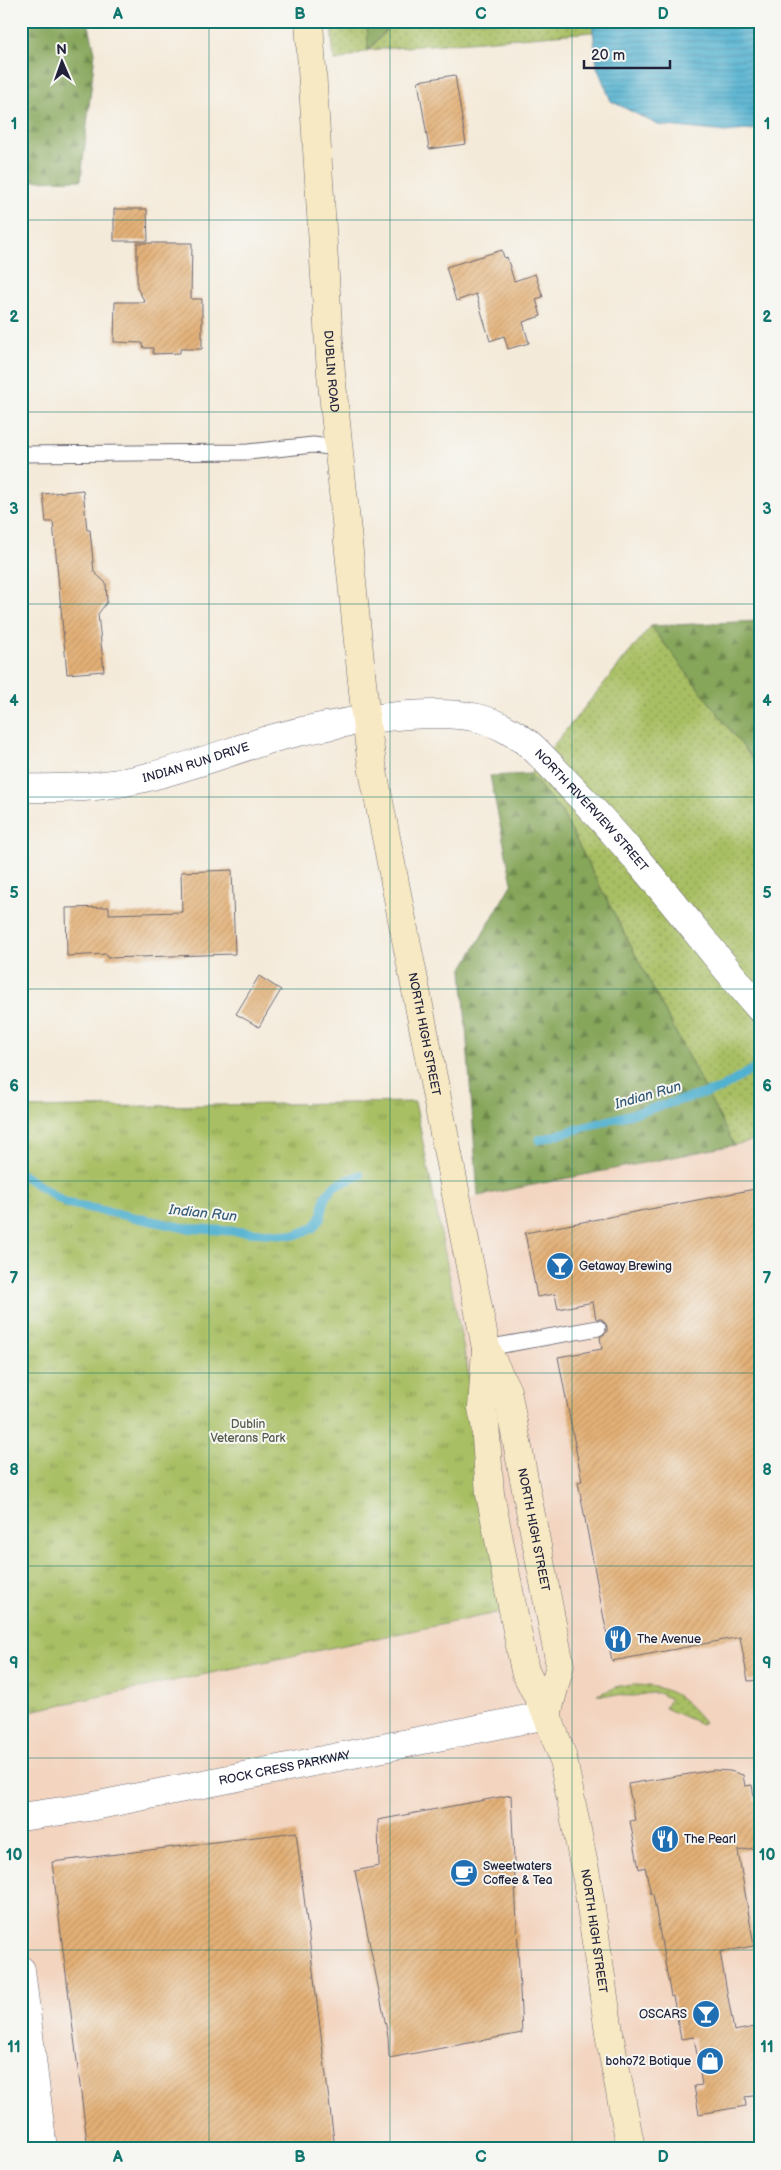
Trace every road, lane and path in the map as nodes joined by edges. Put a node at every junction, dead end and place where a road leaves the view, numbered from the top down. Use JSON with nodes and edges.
{"nodes":[{"id":1,"x":309,"y":21,"type":"edge"},
{"id":2,"x":338,"y":448,"type":"junction"},
{"id":3,"x":21,"y":454,"type":"edge"},
{"id":4,"x":366,"y":721,"type":"junction"},
{"id":5,"x":21,"y":788,"type":"edge"},
{"id":6,"x":752,"y":999,"type":"edge"},
{"id":7,"x":598,"y":1328,"type":"dead end"},
{"id":8,"x":486,"y":1348,"type":"junction"},
{"id":9,"x":547,"y":1715,"type":"junction"},
{"id":10,"x":21,"y":1817,"type":"edge"},
{"id":11,"x":21,"y":1970,"type":"edge"},
{"id":12,"x":43,"y":2149,"type":"edge"},
{"id":13,"x":631,"y":2149,"type":"edge"}],
"edges":[{"from":1,"to":2,"type":"main road","name":"DUBLIN ROAD"},
{"from":2,"to":3,"type":"lane"},
{"from":2,"to":4,"type":"main road","name":"DUBLIN ROAD"},
{"from":4,"to":5,"type":"street","name":"INDIAN RUN DRIVE"},
{"from":4,"to":6,"type":"street","name":"NORTH RIVERVIEW STREET"},
{"from":4,"to":8,"type":"main road","name":"NORTH HIGH STREET"},
{"from":7,"to":8,"type":"lane"},
{"from":8,"to":9,"type":"main road","name":"NORTH HIGH STREET"},
{"from":8,"to":9,"type":"main road","name":"NORTH HIGH STREET"},
{"from":9,"to":10,"type":"street","name":"ROCK CRESS PARKWAY"},
{"from":9,"to":13,"type":"main road","name":"NORTH HIGH STREET"},
{"from":11,"to":12,"type":"street"}]}
